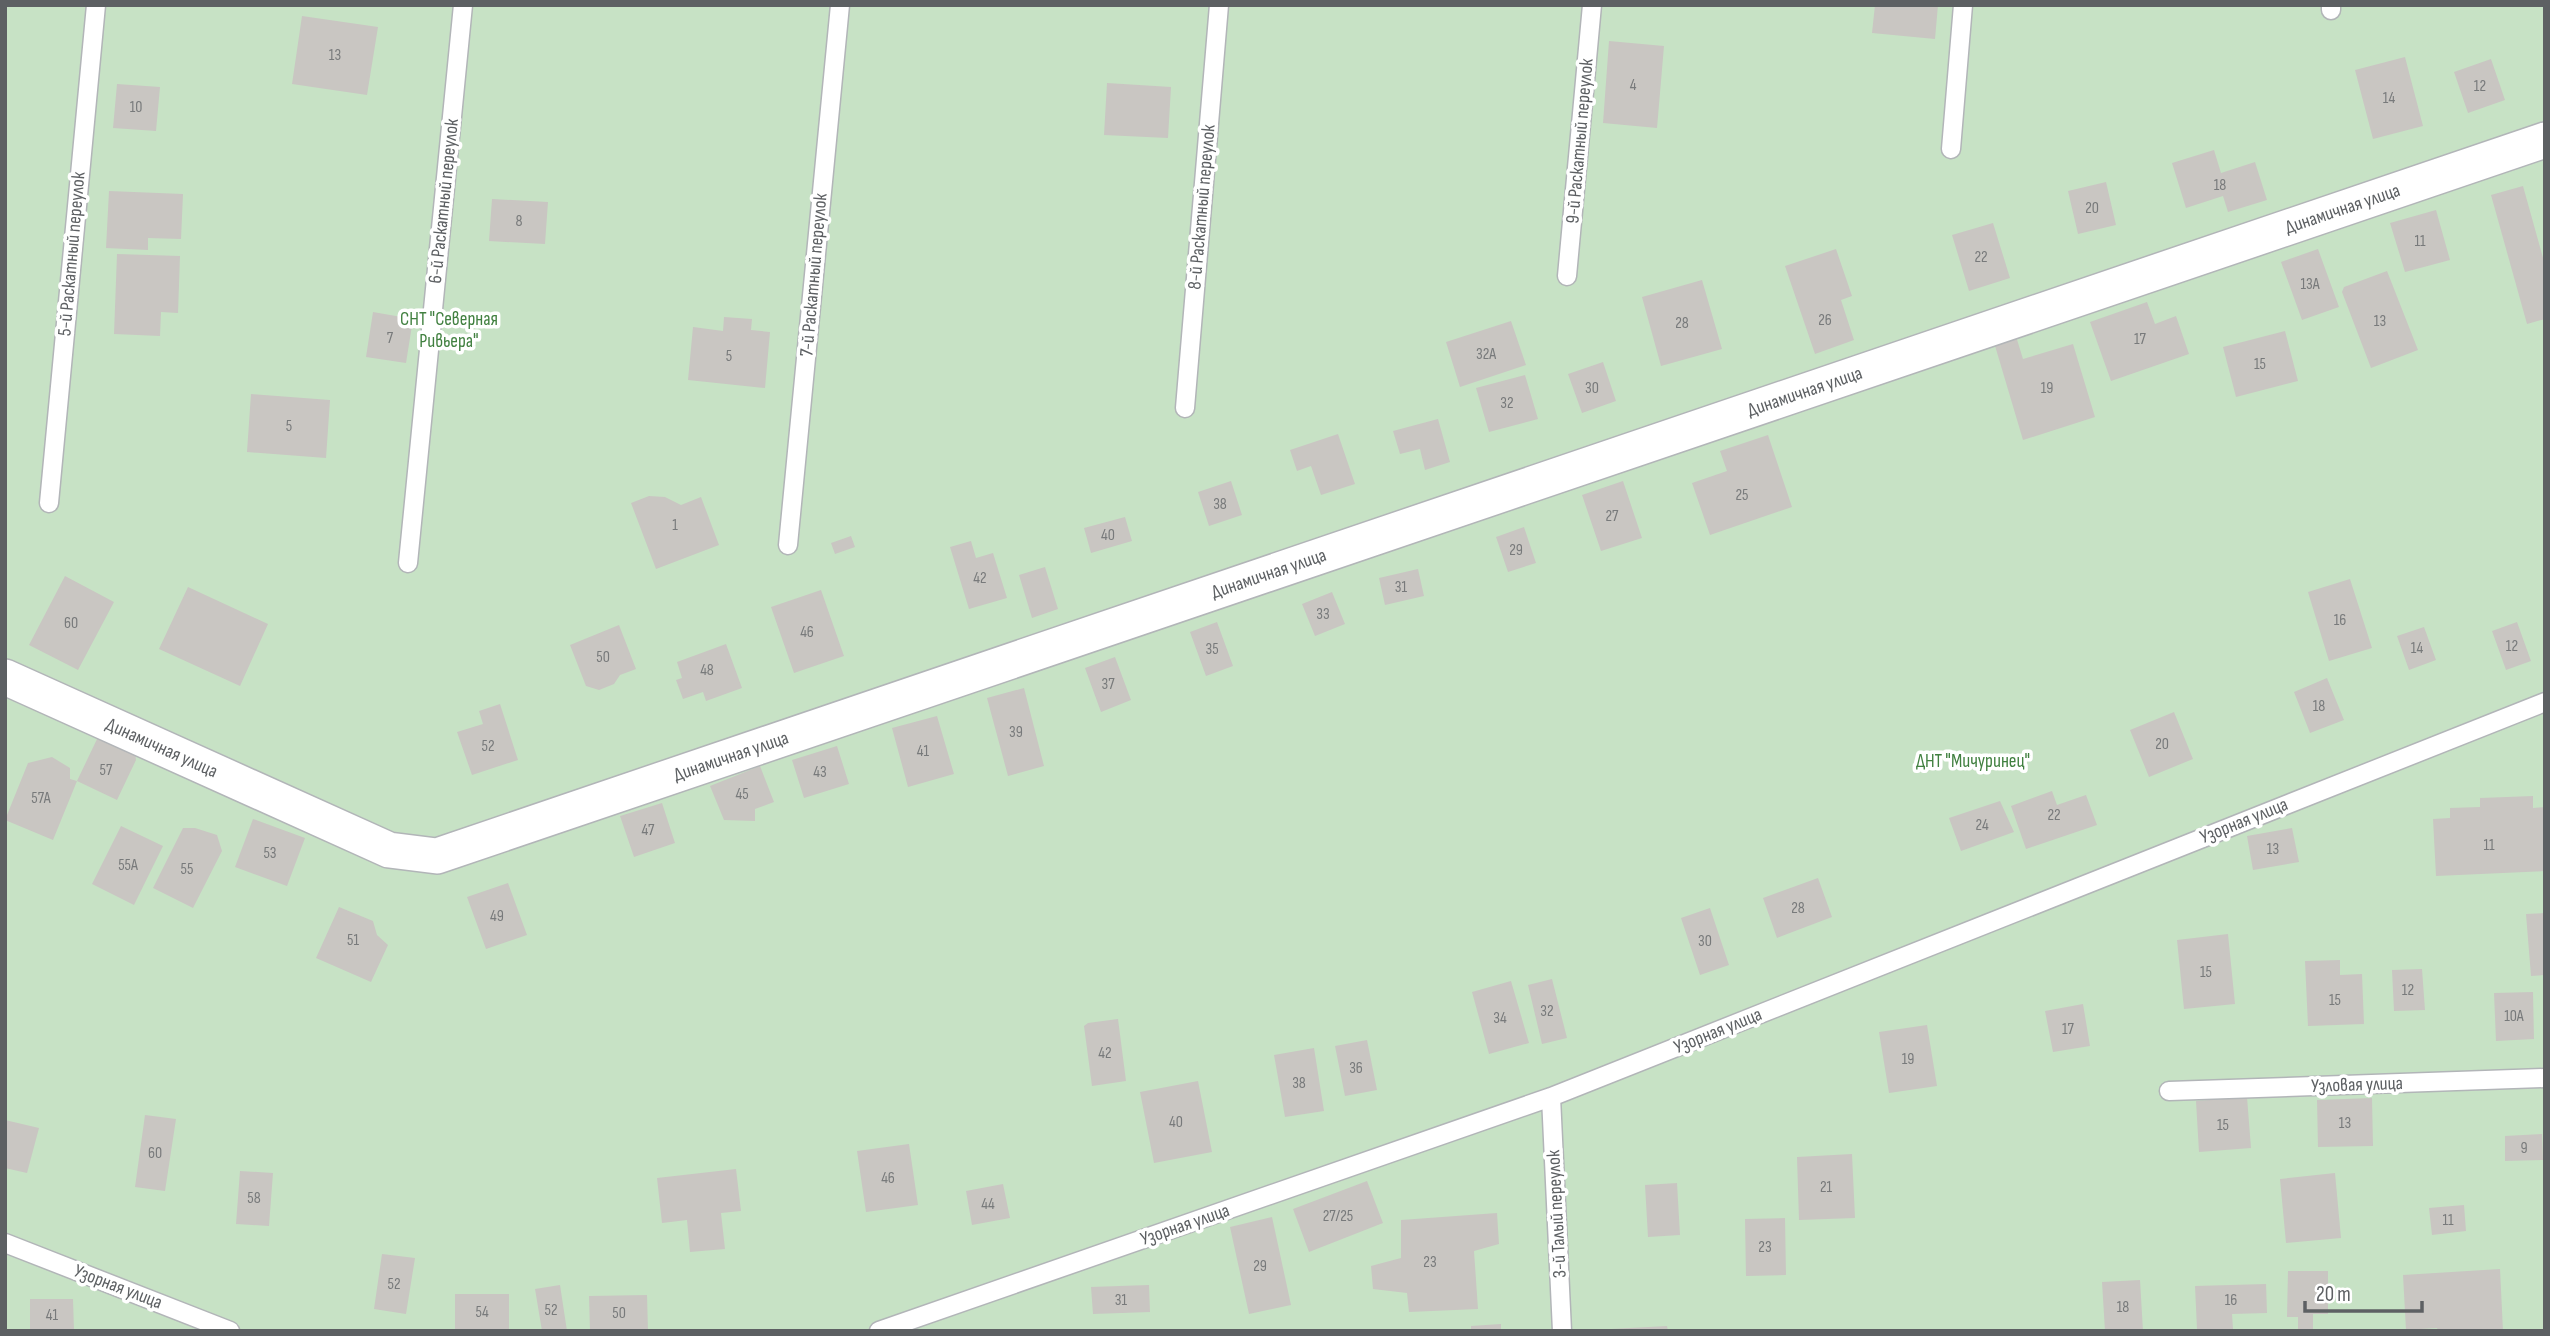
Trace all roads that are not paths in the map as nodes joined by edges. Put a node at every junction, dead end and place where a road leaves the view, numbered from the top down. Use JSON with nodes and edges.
{"nodes":[{"id":1,"x":96,"y":5,"type":"edge"},
{"id":2,"x":463,"y":5,"type":"edge"},
{"id":3,"x":840,"y":5,"type":"edge"},
{"id":4,"x":1219,"y":5,"type":"edge"},
{"id":5,"x":1592,"y":5,"type":"edge"},
{"id":6,"x":1963,"y":5,"type":"edge"},
{"id":7,"x":2545,"y":140,"type":"edge"},
{"id":8,"x":1951,"y":149,"type":"dead end"},
{"id":9,"x":1567,"y":276,"type":"dead end"},
{"id":10,"x":1185,"y":408,"type":"dead end"},
{"id":11,"x":49,"y":503,"type":"dead end"},
{"id":12,"x":788,"y":545,"type":"dead end"},
{"id":13,"x":408,"y":564,"type":"dead end"},
{"id":14,"x":5,"y":677,"type":"edge"},
{"id":15,"x":2545,"y":702,"type":"edge"},
{"id":16,"x":2545,"y":1078,"type":"edge"},
{"id":17,"x":2169,"y":1091,"type":"dead end"},
{"id":18,"x":1551,"y":1097,"type":"junction"},
{"id":19,"x":5,"y":1243,"type":"edge"},
{"id":20,"x":230,"y":1331,"type":"edge"},
{"id":21,"x":879,"y":1331,"type":"edge"},
{"id":22,"x":1562,"y":1331,"type":"edge"}],
"edges":[{"from":1,"to":11,"type":"lane","name":"5-й Раскатный переулок"},
{"from":2,"to":13,"type":"lane","name":"6-й Раскатный переулок"},
{"from":3,"to":12,"type":"lane","name":"7-й Раскатный переулок"},
{"from":4,"to":10,"type":"lane","name":"8-й Раскатный переулок"},
{"from":5,"to":9,"type":"lane","name":"9-й Раскатный переулок"},
{"from":6,"to":8,"type":"lane"},
{"from":7,"to":14,"type":"street","name":"Динамичная улица"},
{"from":15,"to":18,"type":"lane","name":"Узорная улица"},
{"from":16,"to":17,"type":"lane","name":"Узловая улица"},
{"from":18,"to":21,"type":"lane","name":"Узорная улица"},
{"from":18,"to":22,"type":"lane","name":"3-й Талый переулок"},
{"from":19,"to":20,"type":"lane","name":"Узорная улица"}]}
